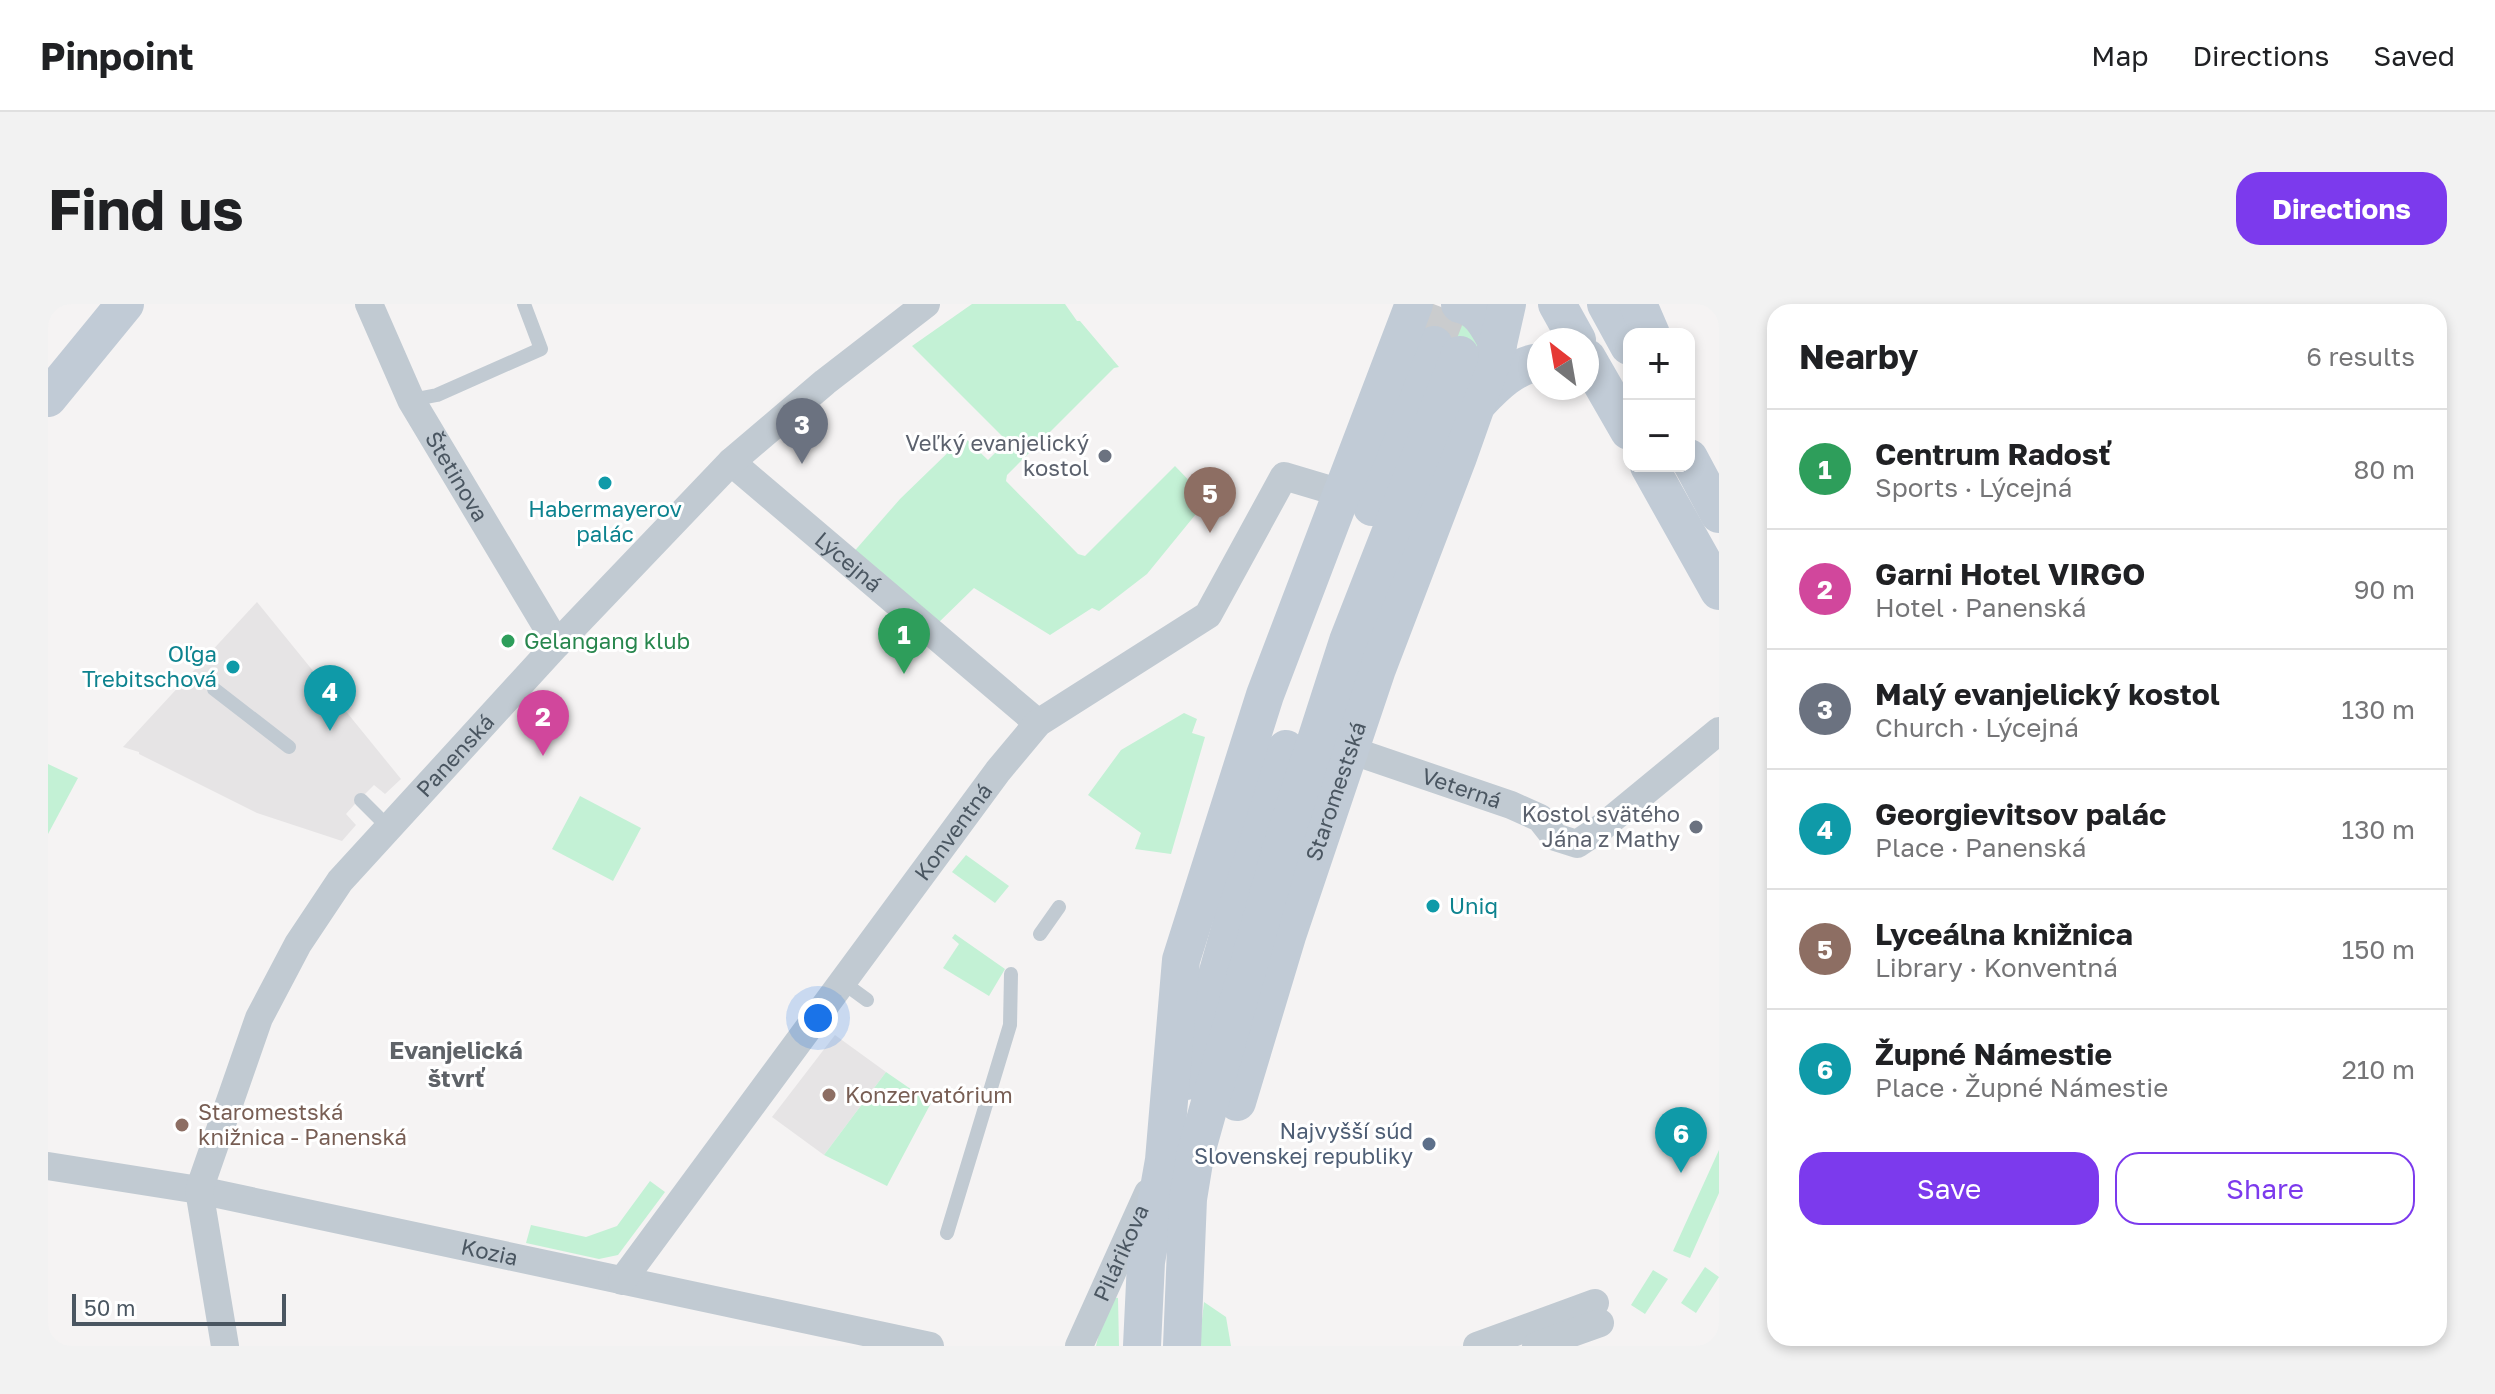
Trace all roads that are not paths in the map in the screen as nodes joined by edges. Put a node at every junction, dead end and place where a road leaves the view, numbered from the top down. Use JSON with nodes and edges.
{"nodes":[{"id":1,"x":125,"y":304,"type":"edge"},
{"id":2,"x":369,"y":304,"type":"edge"},
{"id":3,"x":524,"y":304,"type":"edge"},
{"id":4,"x":926,"y":304,"type":"edge"},
{"id":5,"x":1460,"y":304,"type":"edge"},
{"id":6,"x":1507,"y":304,"type":"edge"},
{"id":7,"x":1557,"y":304,"type":"edge"},
{"id":8,"x":1606,"y":304,"type":"edge"},
{"id":9,"x":1638,"y":304,"type":"edge"},
{"id":10,"x":1419,"y":305,"type":"tunnel mouth"},
{"id":11,"x":1570,"y":328,"type":"edge"},
{"id":12,"x":1648,"y":328,"type":"edge"},
{"id":13,"x":1623,"y":335,"type":"edge"},
{"id":14,"x":1498,"y":344,"type":"junction"},
{"id":15,"x":1527,"y":367,"type":"edge"},
{"id":16,"x":1599,"y":382,"type":"edge"},
{"id":17,"x":48,"y":398,"type":"edge"},
{"id":18,"x":411,"y":400,"type":"junction"},
{"id":19,"x":1477,"y":404,"type":"junction"},
{"id":20,"x":1623,"y":421,"type":"edge"},
{"id":21,"x":731,"y":462,"type":"junction"},
{"id":22,"x":1695,"y":469,"type":"edge"},
{"id":23,"x":1652,"y":472,"type":"edge"},
{"id":24,"x":1341,"y":493,"type":"junction"},
{"id":25,"x":1719,"y":514,"type":"edge"},
{"id":26,"x":1719,"y":591,"type":"edge"},
{"id":27,"x":557,"y":644,"type":"junction"},
{"id":28,"x":214,"y":689,"type":"dead end"},
{"id":29,"x":1038,"y":723,"type":"junction"},
{"id":30,"x":1719,"y":731,"type":"edge"},
{"id":31,"x":289,"y":747,"type":"dead end"},
{"id":32,"x":1350,"y":750,"type":"junction"},
{"id":33,"x":361,"y":800,"type":"dead end"},
{"id":34,"x":388,"y":827,"type":"junction"},
{"id":35,"x":1059,"y":907,"type":"dead end"},
{"id":36,"x":1040,"y":934,"type":"dead end"},
{"id":37,"x":1011,"y":974,"type":"dead end"},
{"id":38,"x":841,"y":981,"type":"junction"},
{"id":39,"x":867,"y":1000,"type":"dead end"},
{"id":40,"x":1164,"y":1160,"type":"junction"},
{"id":41,"x":48,"y":1166,"type":"edge"},
{"id":42,"x":199,"y":1190,"type":"junction"},
{"id":43,"x":947,"y":1233,"type":"dead end"},
{"id":44,"x":1185,"y":1243,"type":"junction"},
{"id":45,"x":622,"y":1281,"type":"junction"},
{"id":46,"x":225,"y":1346,"type":"edge"},
{"id":47,"x":930,"y":1346,"type":"edge"},
{"id":48,"x":1079,"y":1346,"type":"edge"},
{"id":49,"x":1142,"y":1346,"type":"edge"},
{"id":50,"x":1182,"y":1346,"type":"edge"},
{"id":51,"x":1477,"y":1346,"type":"edge"},
{"id":52,"x":1536,"y":1346,"type":"edge"}],
"edges":[{"from":1,"to":17,"type":"main road"},
{"from":2,"to":18,"type":"street","name":"Štetinova"},
{"from":3,"to":18,"type":"lane"},
{"from":4,"to":21,"type":"street","name":"Panenská"},
{"from":5,"to":14,"type":"main road"},
{"from":6,"to":14,"type":"main road","name":"Staromestská"},
{"from":7,"to":11,"type":"main road"},
{"from":8,"to":13,"type":"main road"},
{"from":9,"to":12,"type":"main road"},
{"from":10,"to":24,"type":"main road","name":"Staromestská"},
{"from":14,"to":19,"type":"main road","name":"Staromestská"},
{"from":15,"to":19,"type":"main road"},
{"from":16,"to":20,"type":"main road"},
{"from":18,"to":27,"type":"street","name":"Štetinova"},
{"from":19,"to":32,"type":"main road","name":"Staromestská"},
{"from":21,"to":27,"type":"street","name":"Panenská"},
{"from":21,"to":29,"type":"street","name":"Lýcejná"},
{"from":22,"to":25,"type":"main road"},
{"from":23,"to":26,"type":"main road"},
{"from":24,"to":29,"type":"street","name":"Konventná"},
{"from":24,"to":40,"type":"main road","name":"Staromestská"},
{"from":27,"to":34,"type":"street","name":"Panenská"},
{"from":28,"to":31,"type":"lane"},
{"from":29,"to":38,"type":"street","name":"Konventná"},
{"from":30,"to":32,"type":"street","name":"Veterná"},
{"from":32,"to":44,"type":"main road","name":"Staromestská"},
{"from":33,"to":34,"type":"lane"},
{"from":34,"to":42,"type":"street","name":"Panenská"},
{"from":35,"to":36,"type":"lane"},
{"from":37,"to":43,"type":"lane"},
{"from":38,"to":39,"type":"lane"},
{"from":38,"to":45,"type":"street","name":"Konventná"},
{"from":40,"to":44,"type":"main road","name":"Staromestská"},
{"from":40,"to":48,"type":"street","name":"Pilárikova"},
{"from":40,"to":49,"type":"main road","name":"Staromestská"},
{"from":41,"to":42,"type":"street","name":"Kozia"},
{"from":42,"to":45,"type":"street","name":"Kozia"},
{"from":42,"to":46,"type":"street"},
{"from":44,"to":50,"type":"main road","name":"Staromestská"},
{"from":45,"to":47,"type":"street","name":"Kozia"},
{"from":51,"to":52,"type":"street"}]}
